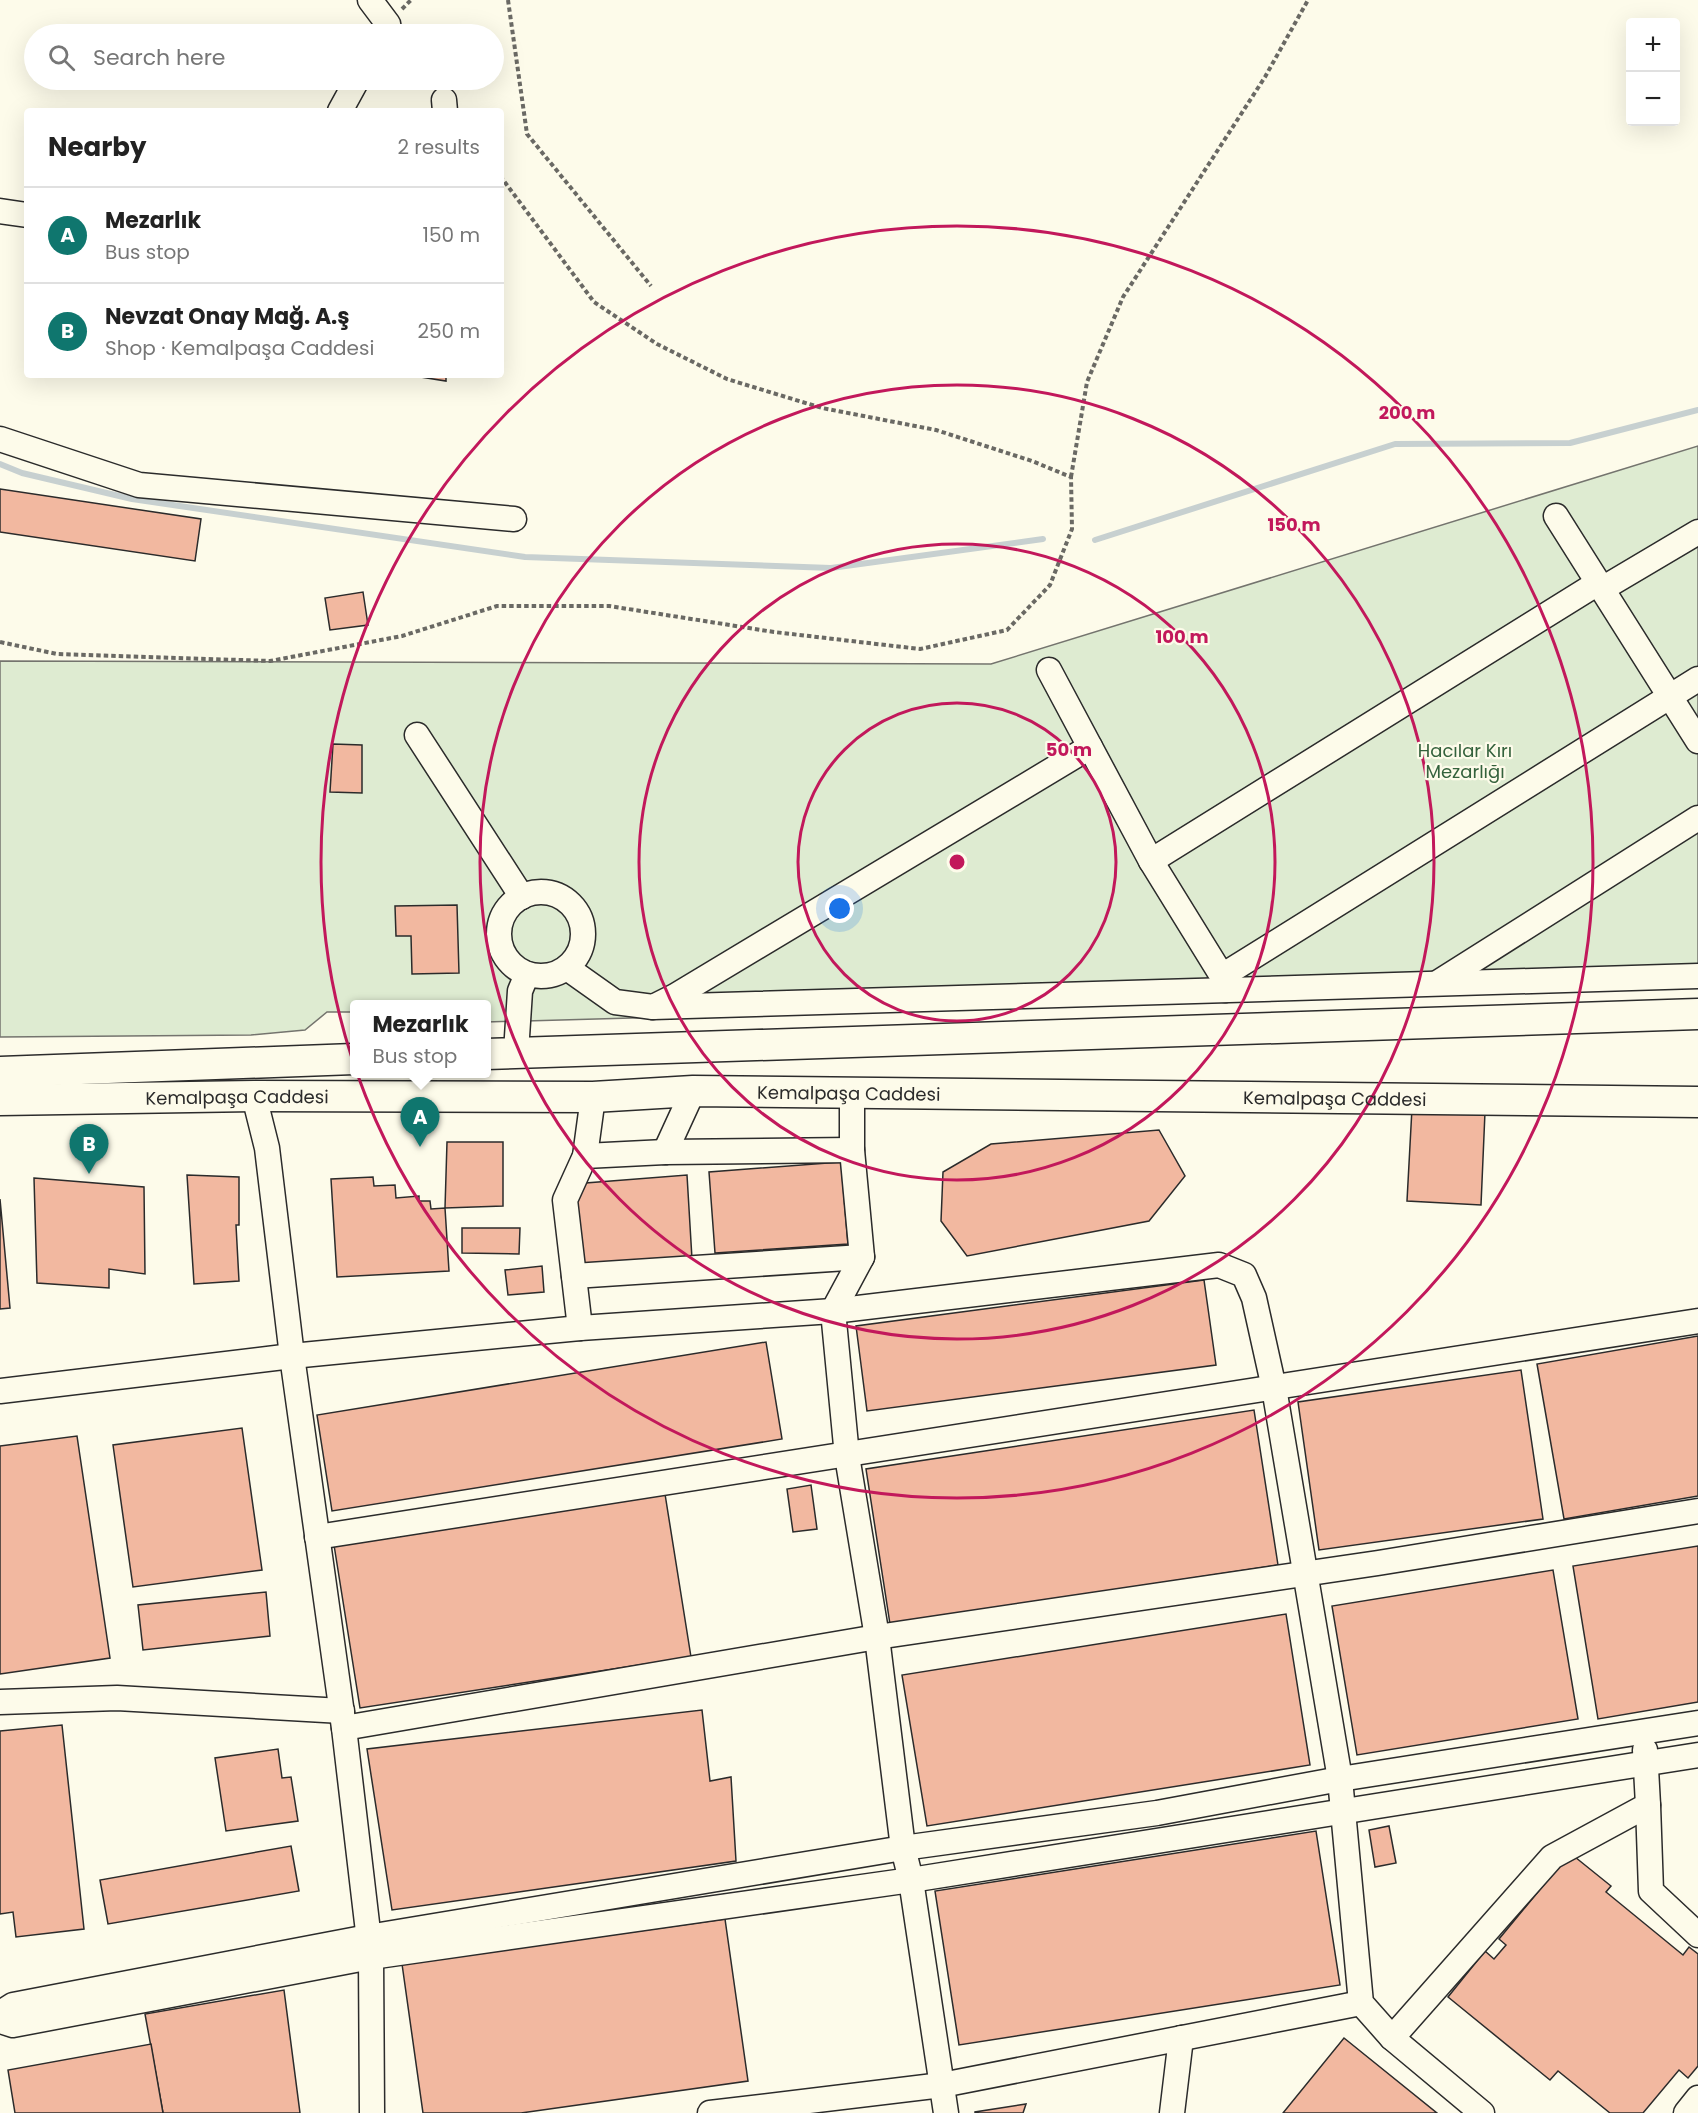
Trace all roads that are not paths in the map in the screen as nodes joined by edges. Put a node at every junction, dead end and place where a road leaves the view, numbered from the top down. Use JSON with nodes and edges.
{"nodes":[{"id":1,"x":370,"y":0,"type":"edge"},
{"id":2,"x":388,"y":24,"type":"edge"},
{"id":3,"x":352,"y":90,"type":"edge"},
{"id":4,"x":342,"y":108,"type":"edge"},
{"id":5,"x":0,"y":211,"type":"edge"},
{"id":6,"x":24,"y":215,"type":"edge"},
{"id":7,"x":0,"y":439,"type":"edge"},
{"id":8,"x":1556,"y":516,"type":"dead end"},
{"id":9,"x":514,"y":519,"type":"dead end"},
{"id":10,"x":1698,"y":532,"type":"edge"},
{"id":11,"x":1600,"y":586,"type":"junction"},
{"id":12,"x":1049,"y":670,"type":"dead end"},
{"id":13,"x":1698,"y":679,"type":"edge"},
{"id":14,"x":1670,"y":697,"type":"junction"},
{"id":15,"x":417,"y":735,"type":"dead end"},
{"id":16,"x":1698,"y":741,"type":"edge"},
{"id":17,"x":1090,"y":747,"type":"junction"},
{"id":18,"x":1698,"y":818,"type":"edge"},
{"id":19,"x":1151,"y":861,"type":"junction"},
{"id":20,"x":522,"y":897,"type":"junction"},
{"id":21,"x":1698,"y":963,"type":"edge"},
{"id":22,"x":567,"y":968,"type":"junction"},
{"id":23,"x":527,"y":974,"type":"junction"},
{"id":24,"x":1687,"y":976,"type":"edge"},
{"id":25,"x":1223,"y":983,"type":"junction"},
{"id":26,"x":1437,"y":983,"type":"junction"},
{"id":27,"x":653,"y":1006,"type":"junction"},
{"id":28,"x":1698,"y":1014,"type":"edge"},
{"id":29,"x":516,"y":1052,"type":"junction"},
{"id":30,"x":491,"y":1054,"type":"edge"},
{"id":31,"x":350,"y":1059,"type":"edge"},
{"id":32,"x":0,"y":1072,"type":"edge"},
{"id":33,"x":693,"y":1091,"type":"junction"},
{"id":34,"x":852,"y":1094,"type":"junction"},
{"id":35,"x":254,"y":1096,"type":"junction"},
{"id":36,"x":593,"y":1097,"type":"junction"},
{"id":37,"x":0,"y":1100,"type":"edge"},
{"id":38,"x":1698,"y":1102,"type":"edge"},
{"id":39,"x":852,"y":1150,"type":"junction"},
{"id":40,"x":665,"y":1152,"type":"junction"},
{"id":41,"x":585,"y":1156,"type":"junction"},
{"id":42,"x":862,"y":1257,"type":"junction"},
{"id":43,"x":574,"y":1276,"type":"junction"},
{"id":44,"x":833,"y":1311,"type":"junction"},
{"id":45,"x":1698,"y":1321,"type":"edge"},
{"id":46,"x":580,"y":1328,"type":"junction"},
{"id":47,"x":292,"y":1356,"type":"junction"},
{"id":48,"x":1274,"y":1388,"type":"junction"},
{"id":49,"x":0,"y":1391,"type":"edge"},
{"id":50,"x":846,"y":1456,"type":"junction"},
{"id":51,"x":1698,"y":1511,"type":"edge"},
{"id":52,"x":316,"y":1537,"type":"junction"},
{"id":53,"x":1305,"y":1573,"type":"junction"},
{"id":54,"x":877,"y":1637,"type":"junction"},
{"id":55,"x":0,"y":1702,"type":"edge"},
{"id":56,"x":343,"y":1719,"type":"junction"},
{"id":57,"x":1698,"y":1723,"type":"edge"},
{"id":58,"x":1642,"y":1732,"type":"junction"},
{"id":59,"x":1698,"y":1755,"type":"edge"},
{"id":60,"x":1648,"y":1764,"type":"junction"},
{"id":61,"x":1340,"y":1779,"type":"junction"},
{"id":62,"x":1648,"y":1805,"type":"junction"},
{"id":63,"x":1343,"y":1810,"type":"junction"},
{"id":64,"x":903,"y":1848,"type":"junction"},
{"id":65,"x":911,"y":1880,"type":"junction"},
{"id":66,"x":1698,"y":1935,"type":"edge"},
{"id":67,"x":369,"y":1947,"type":"junction"},
{"id":68,"x":1361,"y":2003,"type":"junction"},
{"id":69,"x":0,"y":2013,"type":"edge"},
{"id":70,"x":0,"y":2021,"type":"edge"},
{"id":71,"x":1181,"y":2038,"type":"junction"},
{"id":72,"x":1392,"y":2038,"type":"junction"},
{"id":73,"x":942,"y":2085,"type":"junction"},
{"id":74,"x":1698,"y":2098,"type":"edge"},
{"id":75,"x":789,"y":2108,"type":"edge"},
{"id":76,"x":725,"y":2112,"type":"edge"},
{"id":77,"x":372,"y":2113,"type":"edge"},
{"id":78,"x":946,"y":2113,"type":"edge"},
{"id":79,"x":1172,"y":2113,"type":"edge"},
{"id":80,"x":1482,"y":2113,"type":"edge"},
{"id":81,"x":1686,"y":2113,"type":"edge"}],
"edges":[{"from":1,"to":2,"type":"street"},
{"from":3,"to":4,"type":"street"},
{"from":5,"to":6,"type":"street"},
{"from":7,"to":9,"type":"street"},
{"from":8,"to":11,"type":"street"},
{"from":10,"to":11,"type":"street"},
{"from":11,"to":14,"type":"street"},
{"from":11,"to":19,"type":"street"},
{"from":12,"to":17,"type":"street"},
{"from":13,"to":14,"type":"street"},
{"from":14,"to":16,"type":"street"},
{"from":14,"to":25,"type":"street"},
{"from":15,"to":20,"type":"street"},
{"from":17,"to":19,"type":"street"},
{"from":17,"to":27,"type":"street"},
{"from":18,"to":26,"type":"street"},
{"from":19,"to":25,"type":"street"},
{"from":20,"to":22,"type":"street"},
{"from":20,"to":23,"type":"street"},
{"from":21,"to":24,"type":"street"},
{"from":22,"to":23,"type":"street"},
{"from":22,"to":27,"type":"street"},
{"from":23,"to":29,"type":"street"},
{"from":24,"to":26,"type":"street"},
{"from":25,"to":26,"type":"street"},
{"from":25,"to":27,"type":"street"},
{"from":28,"to":29,"type":"main road"},
{"from":29,"to":30,"type":"main road"},
{"from":31,"to":32,"type":"main road","name":"Kemalpaşa Caddesi"},
{"from":33,"to":34,"type":"main road","name":"Kemalpaşa Caddesi"},
{"from":33,"to":36,"type":"main road","name":"Kemalpaşa Caddesi"},
{"from":33,"to":40,"type":"street"},
{"from":34,"to":38,"type":"main road","name":"Kemalpaşa Caddesi"},
{"from":34,"to":39,"type":"street"},
{"from":35,"to":36,"type":"main road","name":"Kemalpaşa Caddesi"},
{"from":35,"to":37,"type":"main road","name":"Kemalpaşa Caddesi"},
{"from":35,"to":47,"type":"street"},
{"from":36,"to":41,"type":"street"},
{"from":39,"to":40,"type":"street"},
{"from":39,"to":42,"type":"street"},
{"from":40,"to":41,"type":"street"},
{"from":41,"to":43,"type":"street"},
{"from":42,"to":43,"type":"street"},
{"from":42,"to":44,"type":"street"},
{"from":43,"to":46,"type":"street"},
{"from":44,"to":46,"type":"street"},
{"from":44,"to":48,"type":"street"},
{"from":44,"to":50,"type":"street"},
{"from":45,"to":48,"type":"street"},
{"from":46,"to":47,"type":"street"},
{"from":47,"to":49,"type":"street"},
{"from":47,"to":52,"type":"street"},
{"from":48,"to":50,"type":"street"},
{"from":48,"to":53,"type":"street"},
{"from":50,"to":52,"type":"street"},
{"from":50,"to":54,"type":"street"},
{"from":51,"to":53,"type":"street"},
{"from":52,"to":56,"type":"street"},
{"from":53,"to":54,"type":"street"},
{"from":53,"to":61,"type":"street"},
{"from":54,"to":56,"type":"street"},
{"from":54,"to":64,"type":"street"},
{"from":55,"to":56,"type":"street"},
{"from":56,"to":67,"type":"street"},
{"from":57,"to":58,"type":"street"},
{"from":58,"to":60,"type":"street"},
{"from":58,"to":61,"type":"street"},
{"from":59,"to":60,"type":"street"},
{"from":60,"to":62,"type":"street"},
{"from":60,"to":63,"type":"street"},
{"from":61,"to":63,"type":"street"},
{"from":61,"to":64,"type":"street"},
{"from":62,"to":66,"type":"street"},
{"from":62,"to":72,"type":"street"},
{"from":63,"to":65,"type":"street"},
{"from":63,"to":68,"type":"street"},
{"from":64,"to":65,"type":"street"},
{"from":64,"to":67,"type":"street"},
{"from":65,"to":67,"type":"street"},
{"from":65,"to":73,"type":"street"},
{"from":67,"to":69,"type":"street"},
{"from":67,"to":70,"type":"street"},
{"from":67,"to":77,"type":"street"},
{"from":68,"to":71,"type":"street"},
{"from":68,"to":72,"type":"street"},
{"from":71,"to":73,"type":"street"},
{"from":71,"to":79,"type":"street"},
{"from":72,"to":80,"type":"street"},
{"from":73,"to":75,"type":"street"},
{"from":73,"to":78,"type":"street"},
{"from":74,"to":81,"type":"street"},
{"from":75,"to":76,"type":"street"}]}
